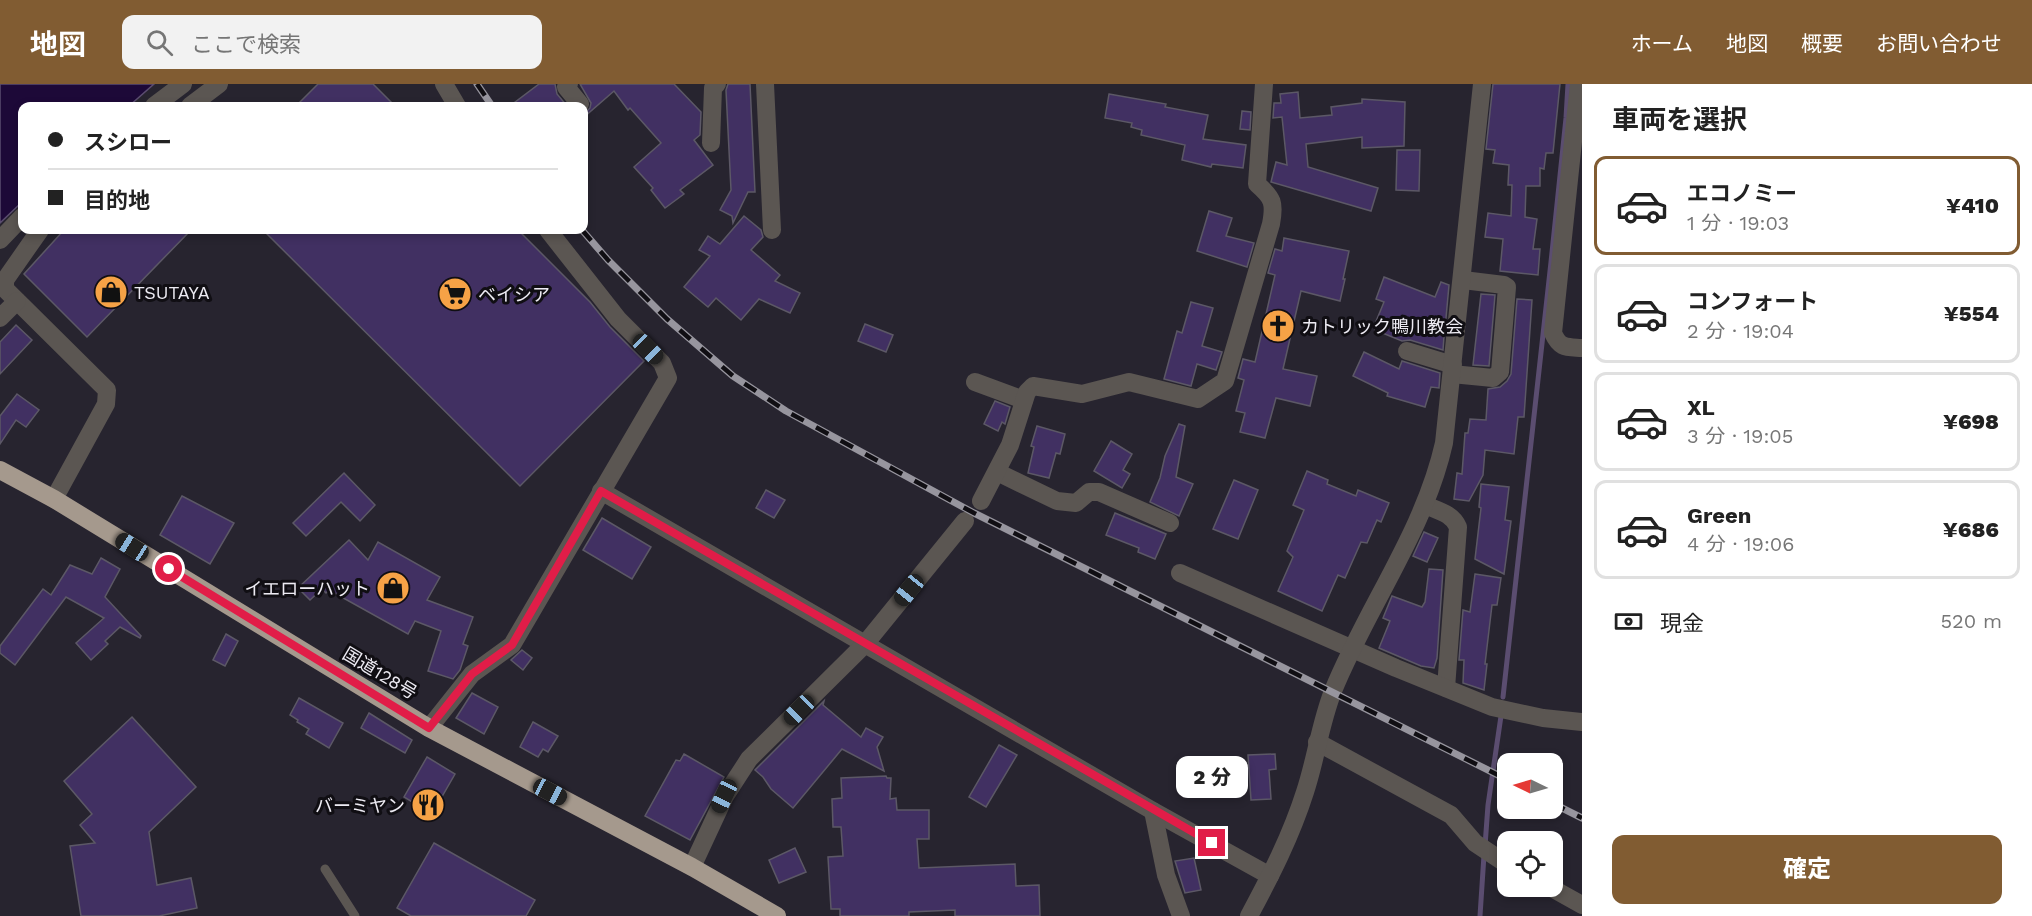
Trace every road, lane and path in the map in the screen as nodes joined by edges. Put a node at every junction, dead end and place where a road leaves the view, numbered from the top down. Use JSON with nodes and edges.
{"nodes":[{"id":1,"x":183,"y":84,"type":"edge"},
{"id":2,"x":219,"y":84,"type":"edge"},
{"id":3,"x":444,"y":84,"type":"edge"},
{"id":4,"x":569,"y":84,"type":"edge"},
{"id":5,"x":717,"y":84,"type":"edge"},
{"id":6,"x":765,"y":84,"type":"edge"},
{"id":7,"x":1264,"y":84,"type":"edge"},
{"id":8,"x":1482,"y":84,"type":"edge"},
{"id":9,"x":1579,"y":84,"type":"edge"},
{"id":10,"x":159,"y":102,"type":"edge"},
{"id":11,"x":195,"y":102,"type":"edge"},
{"id":12,"x":455,"y":102,"type":"edge"},
{"id":13,"x":578,"y":102,"type":"edge"},
{"id":14,"x":711,"y":143,"type":"dead end"},
{"id":15,"x":18,"y":221,"type":"edge"},
{"id":16,"x":772,"y":230,"type":"dead end"},
{"id":17,"x":37,"y":234,"type":"edge"},
{"id":18,"x":551,"y":234,"type":"edge"},
{"id":19,"x":0,"y":240,"type":"edge"},
{"id":20,"x":1463,"y":280,"type":"junction"},
{"id":21,"x":17,"y":301,"type":"junction"},
{"id":22,"x":0,"y":318,"type":"edge"},
{"id":23,"x":1582,"y":348,"type":"edge"},
{"id":24,"x":1407,"y":351,"type":"dead end"},
{"id":25,"x":1453,"y":370,"type":"junction"},
{"id":26,"x":975,"y":382,"type":"dead end"},
{"id":27,"x":1024,"y":400,"type":"junction"},
{"id":28,"x":0,"y":470,"type":"edge"},
{"id":29,"x":997,"y":472,"type":"junction"},
{"id":30,"x":601,"y":491,"type":"junction"},
{"id":31,"x":54,"y":499,"type":"junction"},
{"id":32,"x":981,"y":501,"type":"dead end"},
{"id":33,"x":1425,"y":505,"type":"junction"},
{"id":34,"x":964,"y":521,"type":"dead end"},
{"id":35,"x":1170,"y":523,"type":"dead end"},
{"id":36,"x":1180,"y":573,"type":"dead end"},
{"id":37,"x":865,"y":644,"type":"junction"},
{"id":38,"x":1353,"y":649,"type":"junction"},
{"id":39,"x":1446,"y":688,"type":"junction"},
{"id":40,"x":1582,"y":722,"type":"edge"},
{"id":41,"x":429,"y":728,"type":"junction"},
{"id":42,"x":1317,"y":742,"type":"junction"},
{"id":43,"x":1153,"y":811,"type":"junction"},
{"id":44,"x":1497,"y":858,"type":"edge"},
{"id":45,"x":692,"y":867,"type":"junction"},
{"id":46,"x":325,"y":868,"type":"dead end"},
{"id":47,"x":1270,"y":876,"type":"junction"},
{"id":48,"x":1563,"y":894,"type":"edge"},
{"id":49,"x":1582,"y":905,"type":"edge"},
{"id":50,"x":355,"y":916,"type":"edge"},
{"id":51,"x":777,"y":916,"type":"edge"},
{"id":52,"x":1181,"y":916,"type":"edge"},
{"id":53,"x":1249,"y":916,"type":"edge"}],
"edges":[{"from":1,"to":10,"type":"street"},
{"from":2,"to":11,"type":"street"},
{"from":3,"to":12,"type":"street"},
{"from":4,"to":13,"type":"street"},
{"from":5,"to":14,"type":"street"},
{"from":6,"to":16,"type":"street"},
{"from":7,"to":27,"type":"street"},
{"from":8,"to":20,"type":"street"},
{"from":9,"to":23,"type":"street"},
{"from":15,"to":19,"type":"street"},
{"from":17,"to":21,"type":"street"},
{"from":18,"to":30,"type":"street"},
{"from":20,"to":25,"type":"street"},
{"from":20,"to":25,"type":"street"},
{"from":21,"to":22,"type":"street"},
{"from":21,"to":31,"type":"street"},
{"from":24,"to":25,"type":"street"},
{"from":25,"to":33,"type":"street"},
{"from":26,"to":27,"type":"street"},
{"from":27,"to":29,"type":"street"},
{"from":28,"to":31,"type":"highway","name":"国道128号"},
{"from":29,"to":32,"type":"street"},
{"from":29,"to":35,"type":"street"},
{"from":30,"to":37,"type":"street"},
{"from":30,"to":41,"type":"street"},
{"from":31,"to":41,"type":"highway","name":"国道128号"},
{"from":33,"to":38,"type":"street"},
{"from":33,"to":39,"type":"street"},
{"from":34,"to":37,"type":"street"},
{"from":36,"to":38,"type":"street"},
{"from":37,"to":43,"type":"street"},
{"from":37,"to":45,"type":"street"},
{"from":38,"to":39,"type":"street"},
{"from":38,"to":42,"type":"street"},
{"from":39,"to":40,"type":"street"},
{"from":41,"to":45,"type":"highway","name":"国道128号"},
{"from":42,"to":44,"type":"street"},
{"from":42,"to":47,"type":"street"},
{"from":43,"to":47,"type":"street"},
{"from":43,"to":52,"type":"street"},
{"from":45,"to":51,"type":"highway","name":"国道128号"},
{"from":46,"to":50,"type":"lane"},
{"from":47,"to":53,"type":"street"},
{"from":48,"to":49,"type":"street"}]}
